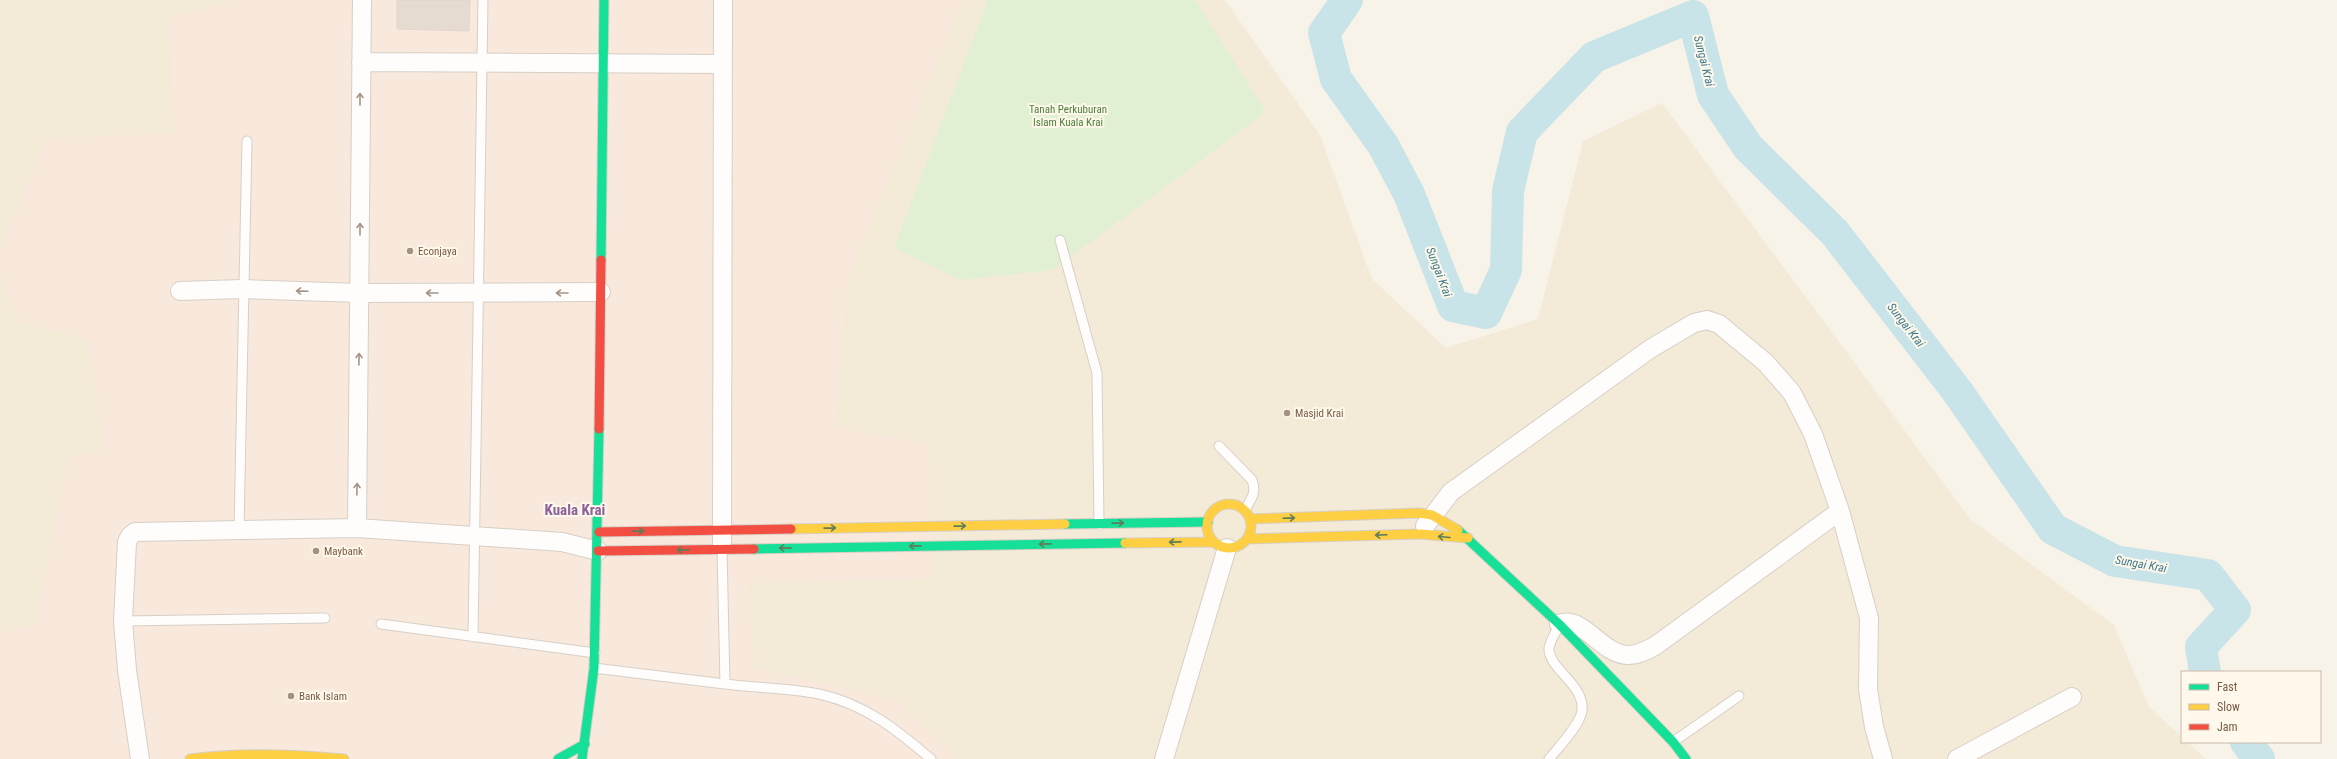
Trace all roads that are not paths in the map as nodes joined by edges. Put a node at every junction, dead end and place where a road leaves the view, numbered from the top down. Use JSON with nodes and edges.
{"nodes":[{"id":1,"x":362,"y":0,"type":"edge"},
{"id":2,"x":483,"y":0,"type":"edge"},
{"id":3,"x":604,"y":0,"type":"edge"},
{"id":4,"x":723,"y":0,"type":"edge"},
{"id":5,"x":361,"y":62,"type":"junction"},
{"id":6,"x":483,"y":62,"type":"junction"},
{"id":7,"x":604,"y":64,"type":"junction"},
{"id":8,"x":722,"y":64,"type":"junction"},
{"id":9,"x":247,"y":141,"type":"dead end"},
{"id":10,"x":1060,"y":240,"type":"dead end"},
{"id":11,"x":242,"y":289,"type":"junction"},
{"id":12,"x":180,"y":291,"type":"dead end"},
{"id":13,"x":601,"y":292,"type":"junction"},
{"id":14,"x":359,"y":293,"type":"junction"},
{"id":15,"x":478,"y":293,"type":"junction"},
{"id":16,"x":1219,"y":446,"type":"dead end"},
{"id":17,"x":1245,"y":510,"type":"junction"},
{"id":18,"x":1840,"y":511,"type":"junction"},
{"id":19,"x":1432,"y":515,"type":"junction"},
{"id":20,"x":1250,"y":519,"type":"junction"},
{"id":21,"x":1208,"y":522,"type":"junction"},
{"id":22,"x":1099,"y":524,"type":"junction"},
{"id":23,"x":357,"y":528,"type":"junction"},
{"id":24,"x":239,"y":529,"type":"junction"},
{"id":25,"x":721,"y":530,"type":"junction"},
{"id":26,"x":599,"y":532,"type":"junction"},
{"id":27,"x":1420,"y":534,"type":"junction"},
{"id":28,"x":475,"y":536,"type":"junction"},
{"id":29,"x":1468,"y":538,"type":"junction"},
{"id":30,"x":1247,"y":539,"type":"junction"},
{"id":31,"x":562,"y":542,"type":"junction"},
{"id":32,"x":1100,"y":543,"type":"junction"},
{"id":33,"x":1221,"y":545,"type":"junction"},
{"id":34,"x":722,"y":549,"type":"junction"},
{"id":35,"x":598,"y":551,"type":"junction"},
{"id":36,"x":325,"y":618,"type":"dead end"},
{"id":37,"x":123,"y":621,"type":"junction"},
{"id":38,"x":381,"y":624,"type":"dead end"},
{"id":39,"x":1559,"y":624,"type":"junction"},
{"id":40,"x":473,"y":636,"type":"junction"},
{"id":41,"x":595,"y":653,"type":"junction"},
{"id":42,"x":594,"y":668,"type":"junction"},
{"id":43,"x":725,"y":684,"type":"junction"},
{"id":44,"x":1739,"y":696,"type":"dead end"},
{"id":45,"x":2072,"y":697,"type":"dead end"},
{"id":46,"x":1674,"y":742,"type":"junction"},
{"id":47,"x":584,"y":744,"type":"junction"},
{"id":48,"x":140,"y":759,"type":"edge"},
{"id":49,"x":190,"y":759,"type":"edge"},
{"id":50,"x":344,"y":759,"type":"edge"},
{"id":51,"x":558,"y":759,"type":"edge"},
{"id":52,"x":582,"y":759,"type":"edge"},
{"id":53,"x":931,"y":759,"type":"edge"},
{"id":54,"x":1164,"y":759,"type":"edge"},
{"id":55,"x":1549,"y":759,"type":"edge"},
{"id":56,"x":1686,"y":759,"type":"edge"},
{"id":57,"x":1883,"y":759,"type":"edge"},
{"id":58,"x":1957,"y":759,"type":"edge"}],
"edges":[{"from":1,"to":5,"type":"street"},
{"from":2,"to":6,"type":"lane"},
{"from":3,"to":7,"type":"street"},
{"from":4,"to":8,"type":"street"},
{"from":5,"to":6,"type":"street"},
{"from":14,"to":5,"type":"street","one_way":true},
{"from":6,"to":7,"type":"street"},
{"from":6,"to":15,"type":"lane"},
{"from":7,"to":8,"type":"street"},
{"from":7,"to":13,"type":"street"},
{"from":8,"to":25,"type":"street"},
{"from":9,"to":11,"type":"lane"},
{"from":10,"to":22,"type":"lane"},
{"from":11,"to":12,"type":"street"},
{"from":14,"to":11,"type":"street","one_way":true},
{"from":11,"to":24,"type":"lane"},
{"from":13,"to":15,"type":"street","one_way":true},
{"from":13,"to":26,"type":"street"},
{"from":15,"to":14,"type":"street","one_way":true},
{"from":23,"to":14,"type":"street","one_way":true},
{"from":15,"to":28,"type":"lane"},
{"from":16,"to":17,"type":"lane"},
{"from":17,"to":20,"type":"street"},
{"from":17,"to":21,"type":"street"},
{"from":18,"to":19,"type":"street"},
{"from":18,"to":39,"type":"street"},
{"from":18,"to":57,"type":"street"},
{"from":20,"to":19,"type":"street","one_way":true},
{"from":19,"to":27,"type":"street"},
{"from":19,"to":29,"type":"street"},
{"from":20,"to":30,"type":"street"},
{"from":22,"to":21,"type":"street","one_way":true},
{"from":21,"to":33,"type":"street"},
{"from":25,"to":22,"type":"street","one_way":true},
{"from":22,"to":32,"type":"lane"},
{"from":23,"to":24,"type":"street"},
{"from":23,"to":28,"type":"street"},
{"from":24,"to":37,"type":"street"},
{"from":26,"to":25,"type":"street","one_way":true},
{"from":25,"to":34,"type":"street"},
{"from":26,"to":31,"type":"street"},
{"from":26,"to":35,"type":"street"},
{"from":29,"to":27,"type":"street","one_way":true},
{"from":27,"to":30,"type":"street","one_way":true},
{"from":28,"to":31,"type":"street"},
{"from":28,"to":40,"type":"lane"},
{"from":29,"to":39,"type":"street"},
{"from":30,"to":33,"type":"street"},
{"from":31,"to":35,"type":"street"},
{"from":33,"to":32,"type":"street","one_way":true},
{"from":32,"to":34,"type":"street","one_way":true},
{"from":33,"to":54,"type":"street"},
{"from":34,"to":35,"type":"street","one_way":true},
{"from":34,"to":43,"type":"lane"},
{"from":35,"to":41,"type":"street"},
{"from":36,"to":37,"type":"lane"},
{"from":37,"to":48,"type":"street"},
{"from":38,"to":40,"type":"lane"},
{"from":39,"to":46,"type":"street"},
{"from":39,"to":55,"type":"lane"},
{"from":40,"to":41,"type":"lane"},
{"from":41,"to":42,"type":"street"},
{"from":42,"to":43,"type":"lane"},
{"from":42,"to":47,"type":"street"},
{"from":43,"to":53,"type":"lane"},
{"from":44,"to":46,"type":"lane"},
{"from":45,"to":58,"type":"street"},
{"from":46,"to":56,"type":"street"},
{"from":47,"to":51,"type":"street"},
{"from":47,"to":52,"type":"street"},
{"from":49,"to":50,"type":"street"}]}
